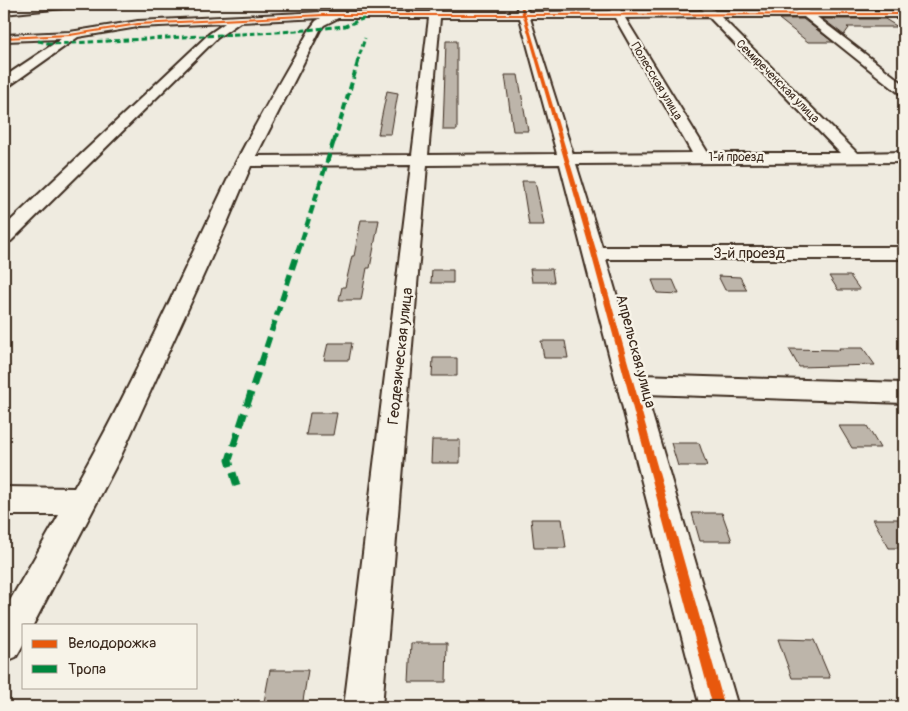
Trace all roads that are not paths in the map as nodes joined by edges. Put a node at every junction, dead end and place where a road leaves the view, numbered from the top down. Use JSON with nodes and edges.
{"nodes":[{"id":1,"x":73,"y":4,"type":"edge"},
{"id":2,"x":702,"y":4,"type":"edge"},
{"id":3,"x":792,"y":4,"type":"edge"},
{"id":4,"x":877,"y":4,"type":"edge"},
{"id":5,"x":435,"y":9,"type":"edge"},
{"id":6,"x":523,"y":9,"type":"edge"},
{"id":7,"x":615,"y":9,"type":"edge"},
{"id":8,"x":4,"y":11,"type":"edge"},
{"id":9,"x":712,"y":14,"type":"junction"},
{"id":10,"x":806,"y":14,"type":"junction"},
{"id":11,"x":899,"y":14,"type":"edge"},
{"id":12,"x":336,"y":15,"type":"junction"},
{"id":13,"x":238,"y":19,"type":"junction"},
{"id":14,"x":904,"y":20,"type":"edge"},
{"id":15,"x":77,"y":34,"type":"junction"},
{"id":16,"x":4,"y":38,"type":"edge"},
{"id":17,"x":4,"y":83,"type":"edge"},
{"id":18,"x":904,"y":90,"type":"edge"},
{"id":19,"x":853,"y":157,"type":"junction"},
{"id":20,"x":904,"y":157,"type":"edge"},
{"id":21,"x":702,"y":158,"type":"junction"},
{"id":22,"x":568,"y":160,"type":"junction"},
{"id":23,"x":244,"y":161,"type":"junction"},
{"id":24,"x":420,"y":161,"type":"junction"},
{"id":25,"x":4,"y":237,"type":"edge"},
{"id":26,"x":594,"y":253,"type":"junction"},
{"id":27,"x":904,"y":253,"type":"edge"},
{"id":28,"x":630,"y":384,"type":"junction"},
{"id":29,"x":904,"y":393,"type":"edge"},
{"id":30,"x":4,"y":501,"type":"edge"},
{"id":31,"x":82,"y":502,"type":"junction"},
{"id":32,"x":4,"y":645,"type":"edge"},
{"id":33,"x":363,"y":707,"type":"edge"},
{"id":34,"x":719,"y":707,"type":"edge"}],
"edges":[{"from":1,"to":8,"type":"street"},
{"from":2,"to":9,"type":"street","name":"Семиреченская улица"},
{"from":3,"to":10,"type":"street"},
{"from":4,"to":11,"type":"street"},
{"from":5,"to":6,"type":"street"},
{"from":5,"to":12,"type":"street"},
{"from":5,"to":24,"type":"street","name":"Геодезическая улица"},
{"from":6,"to":7,"type":"street"},
{"from":6,"to":22,"type":"street","name":"Апрельская улица"},
{"from":7,"to":9,"type":"street"},
{"from":7,"to":21,"type":"street","name":"Полесская улица"},
{"from":9,"to":10,"type":"street"},
{"from":9,"to":19,"type":"street","name":"Семиреченская улица"},
{"from":10,"to":11,"type":"street"},
{"from":10,"to":18,"type":"street"},
{"from":11,"to":14,"type":"street"},
{"from":12,"to":13,"type":"street"},
{"from":12,"to":23,"type":"street"},
{"from":13,"to":15,"type":"street"},
{"from":13,"to":25,"type":"street"},
{"from":15,"to":16,"type":"street"},
{"from":15,"to":17,"type":"street"},
{"from":19,"to":20,"type":"street","name":"1-й проезд"},
{"from":19,"to":21,"type":"street","name":"1-й проезд"},
{"from":21,"to":22,"type":"street","name":"1-й проезд"},
{"from":22,"to":24,"type":"street","name":"1-й проезд"},
{"from":22,"to":26,"type":"street","name":"Апрельская улица"},
{"from":23,"to":24,"type":"street","name":"1-й проезд"},
{"from":23,"to":31,"type":"street"},
{"from":24,"to":33,"type":"street","name":"Геодезическая улица"},
{"from":26,"to":27,"type":"street","name":"3-й проезд"},
{"from":26,"to":28,"type":"street","name":"Апрельская улица"},
{"from":28,"to":29,"type":"street"},
{"from":28,"to":34,"type":"street","name":"Апрельская улица"},
{"from":30,"to":31,"type":"street"},
{"from":31,"to":32,"type":"street"}]}
